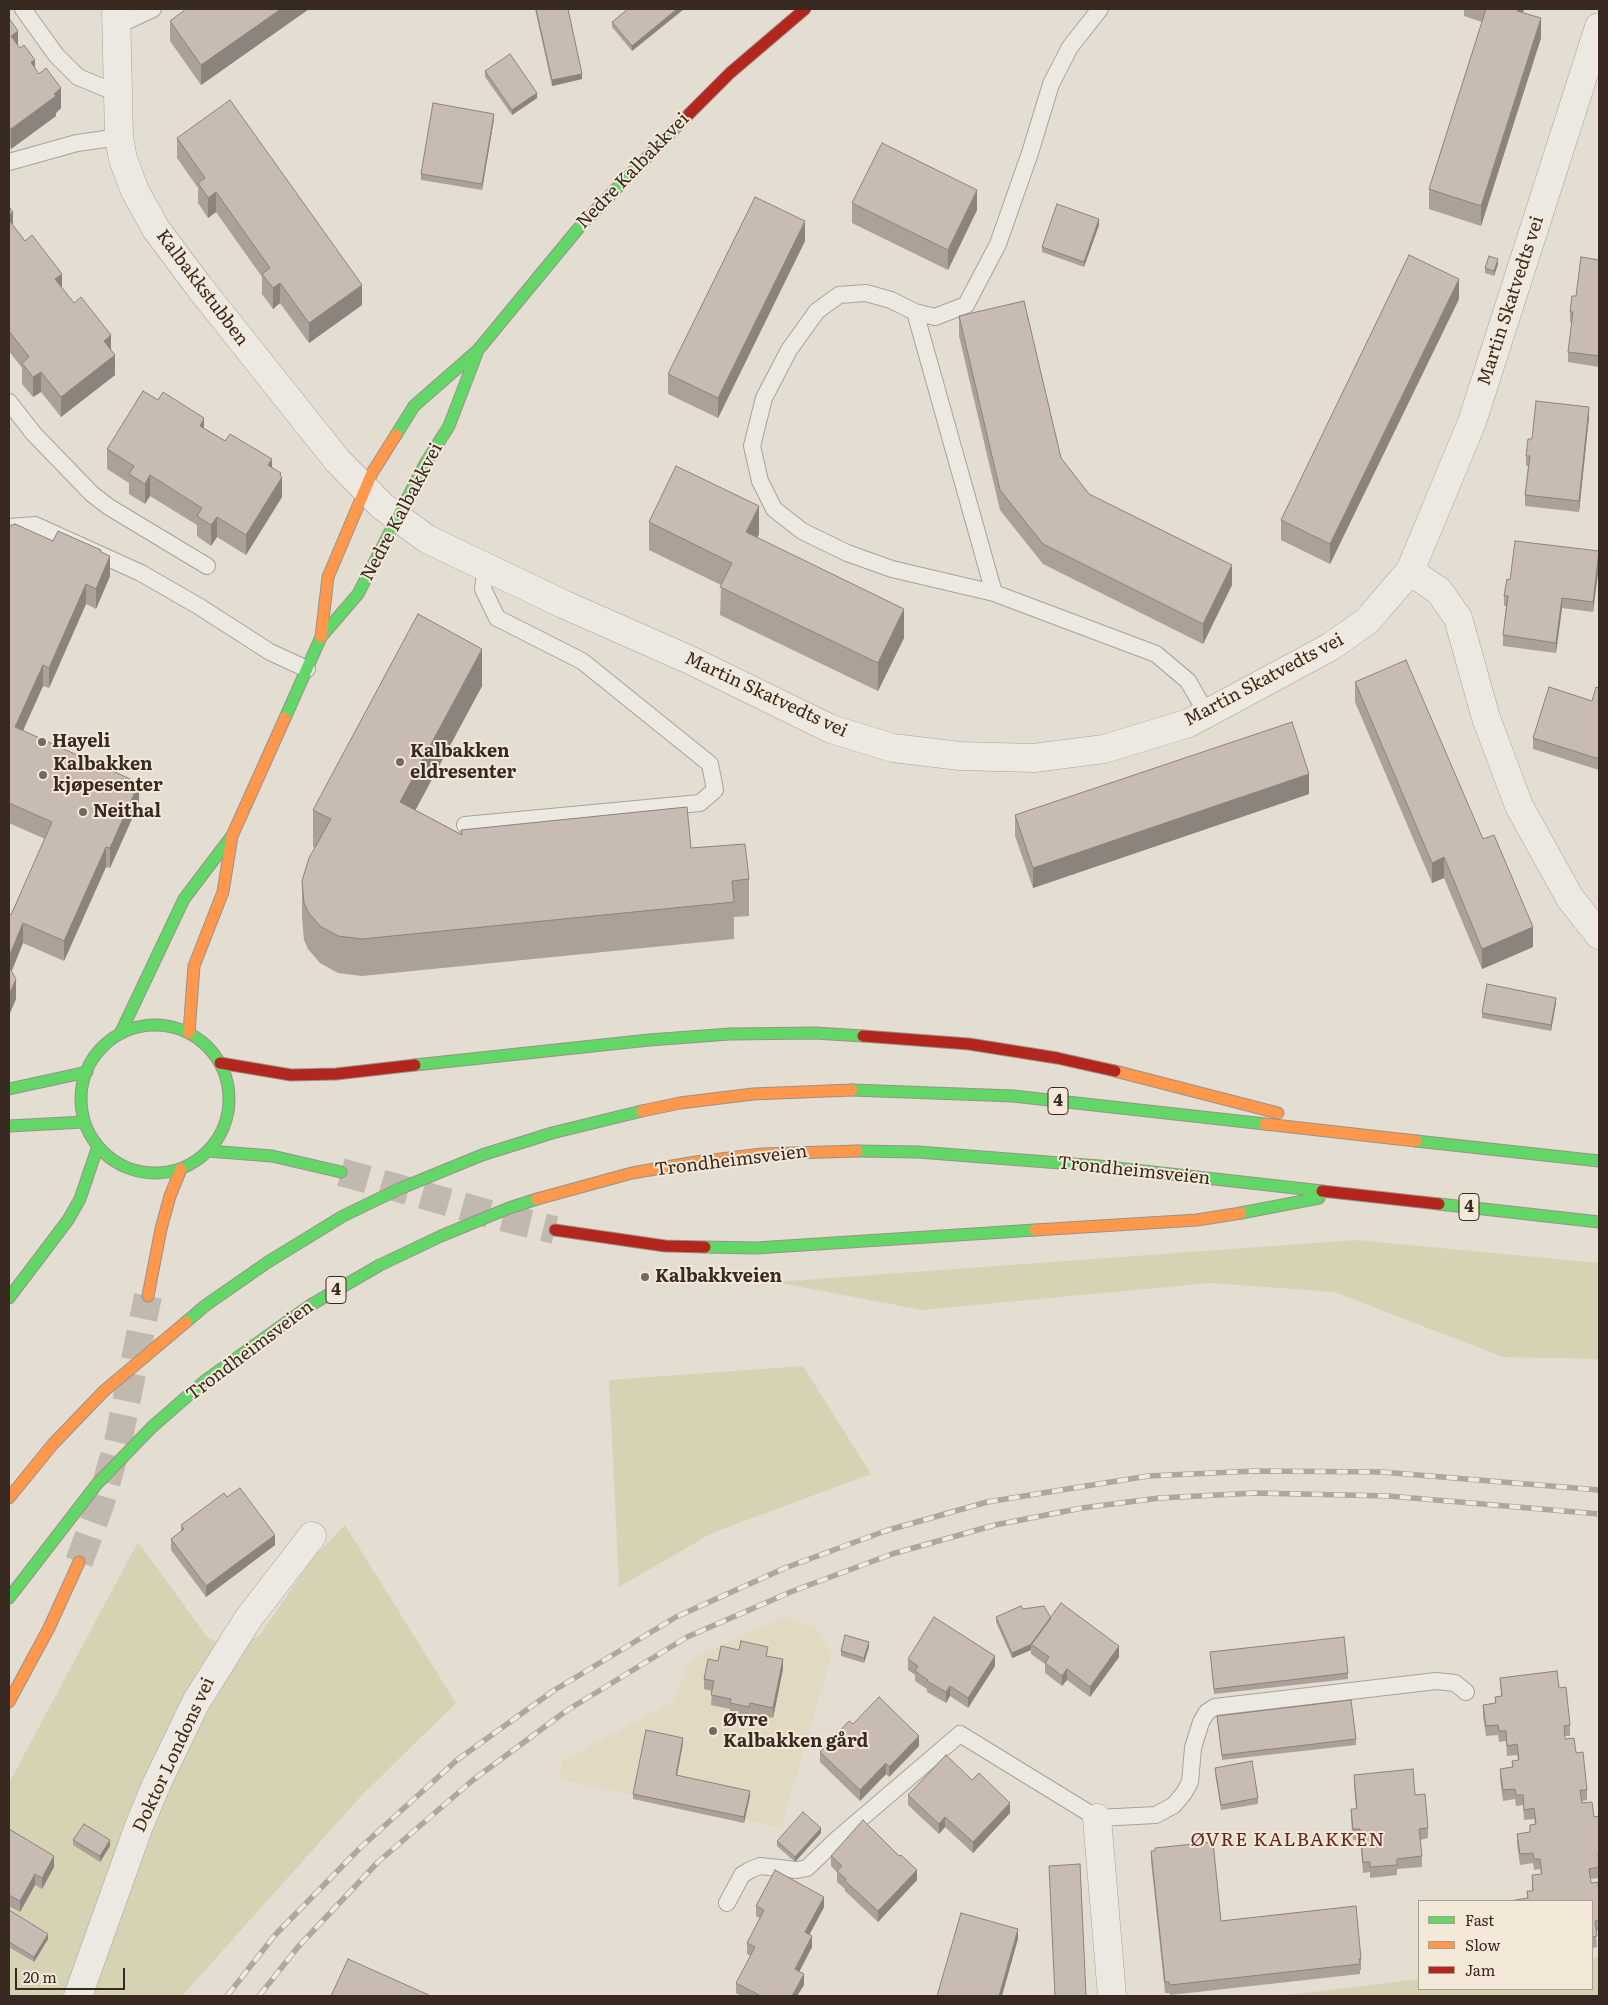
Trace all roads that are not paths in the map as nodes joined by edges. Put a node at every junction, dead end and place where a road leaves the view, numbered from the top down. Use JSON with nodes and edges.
{"nodes":[{"id":1,"x":23,"y":9,"type":"edge"},
{"id":2,"x":153,"y":9,"type":"edge"},
{"id":3,"x":805,"y":9,"type":"edge"},
{"id":4,"x":1100,"y":9,"type":"edge"},
{"id":5,"x":116,"y":18,"type":"edge"},
{"id":6,"x":1599,"y":27,"type":"edge"},
{"id":7,"x":117,"y":93,"type":"junction"},
{"id":8,"x":119,"y":137,"type":"junction"},
{"id":9,"x":9,"y":162,"type":"edge"},
{"id":10,"x":915,"y":312,"type":"junction"},
{"id":11,"x":478,"y":350,"type":"junction"},
{"id":12,"x":9,"y":402,"type":"edge"},
{"id":13,"x":365,"y":490,"type":"junction"},
{"id":14,"x":397,"y":518,"type":"junction"},
{"id":15,"x":9,"y":526,"type":"edge"},
{"id":16,"x":206,"y":566,"type":"dead end"},
{"id":17,"x":486,"y":568,"type":"junction"},
{"id":18,"x":1410,"y":571,"type":"junction"},
{"id":19,"x":994,"y":593,"type":"junction"},
{"id":20,"x":321,"y":637,"type":"junction"},
{"id":21,"x":307,"y":669,"type":"junction"},
{"id":22,"x":1207,"y":714,"type":"junction"},
{"id":23,"x":465,"y":824,"type":"dead end"},
{"id":24,"x":232,"y":836,"type":"junction"},
{"id":25,"x":1599,"y":935,"type":"edge"},
{"id":26,"x":189,"y":1033,"type":"junction"},
{"id":27,"x":120,"y":1034,"type":"junction"},
{"id":28,"x":220,"y":1063,"type":"junction"},
{"id":29,"x":87,"y":1072,"type":"junction"},
{"id":30,"x":9,"y":1089,"type":"edge"},
{"id":31,"x":84,"y":1122,"type":"junction"},
{"id":32,"x":9,"y":1126,"type":"edge"},
{"id":33,"x":1361,"y":1135,"type":"junction"},
{"id":34,"x":98,"y":1146,"type":"junction"},
{"id":35,"x":208,"y":1151,"type":"junction"},
{"id":36,"x":1599,"y":1161,"type":"edge"},
{"id":37,"x":181,"y":1169,"type":"junction"},
{"id":38,"x":341,"y":1172,"type":"tunnel mouth"},
{"id":39,"x":1340,"y":1193,"type":"junction"},
{"id":40,"x":1599,"y":1222,"type":"edge"},
{"id":41,"x":555,"y":1230,"type":"tunnel mouth"},
{"id":42,"x":148,"y":1296,"type":"tunnel mouth"},
{"id":43,"x":9,"y":1298,"type":"edge"},
{"id":44,"x":9,"y":1498,"type":"edge"},
{"id":45,"x":312,"y":1536,"type":"dead end"},
{"id":46,"x":79,"y":1562,"type":"tunnel mouth"},
{"id":47,"x":9,"y":1598,"type":"edge"},
{"id":48,"x":1466,"y":1692,"type":"dead end"},
{"id":49,"x":9,"y":1702,"type":"edge"},
{"id":50,"x":1097,"y":1818,"type":"junction"},
{"id":51,"x":727,"y":1903,"type":"dead end"},
{"id":52,"x":78,"y":1996,"type":"edge"},
{"id":53,"x":1112,"y":1996,"type":"edge"}],
"edges":[{"from":1,"to":7,"type":"lane"},
{"from":2,"to":5,"type":"lane"},
{"from":3,"to":11,"type":"main road","name":"Nedre Kalbakkvei"},
{"from":4,"to":10,"type":"lane"},
{"from":5,"to":7,"type":"street","name":"Kalbakkstubben"},
{"from":6,"to":18,"type":"street","name":"Martin Skatvedts vei"},
{"from":7,"to":8,"type":"street","name":"Kalbakkstubben"},
{"from":8,"to":9,"type":"lane"},
{"from":8,"to":13,"type":"street","name":"Kalbakkstubben"},
{"from":10,"to":19,"type":"lane"},
{"from":10,"to":19,"type":"lane"},
{"from":11,"to":13,"type":"main road","name":"Nedre Kalbakkvei"},
{"from":11,"to":14,"type":"main road","name":"Nedre Kalbakkvei"},
{"from":12,"to":16,"type":"lane"},
{"from":13,"to":14,"type":"street","name":"Kalbakkstubben"},
{"from":13,"to":20,"type":"main road","name":"Nedre Kalbakkvei"},
{"from":14,"to":17,"type":"street","name":"Martin Skatvedts vei"},
{"from":14,"to":20,"type":"main road","name":"Nedre Kalbakkvei"},
{"from":15,"to":21,"type":"lane"},
{"from":17,"to":22,"type":"street","name":"Martin Skatvedts vei"},
{"from":17,"to":23,"type":"lane"},
{"from":18,"to":22,"type":"street","name":"Martin Skatvedts vei"},
{"from":18,"to":25,"type":"street"},
{"from":19,"to":22,"type":"lane"},
{"from":20,"to":21,"type":"main road","name":"Nedre Kalbakkvei"},
{"from":21,"to":24,"type":"main road","name":"Nedre Kalbakkvei"},
{"from":24,"to":26,"type":"main road","name":"Nedre Kalbakkvei"},
{"from":24,"to":27,"type":"main road","name":"Nedre Kalbakkvei"},
{"from":26,"to":27,"type":"main road"},
{"from":26,"to":28,"type":"main road"},
{"from":27,"to":29,"type":"main road"},
{"from":28,"to":33,"type":"main road"},
{"from":28,"to":35,"type":"main road"},
{"from":29,"to":30,"type":"main road"},
{"from":29,"to":31,"type":"main road"},
{"from":31,"to":32,"type":"main road"},
{"from":31,"to":34,"type":"main road"},
{"from":33,"to":36,"type":"main road","number":"4"},
{"from":33,"to":44,"type":"main road","number":"4"},
{"from":34,"to":37,"type":"main road"},
{"from":34,"to":43,"type":"main road"},
{"from":35,"to":37,"type":"main road"},
{"from":35,"to":38,"type":"main road"},
{"from":37,"to":42,"type":"main road"},
{"from":39,"to":40,"type":"main road","name":"Trondheimsveien","number":"4"},
{"from":39,"to":41,"type":"main road"},
{"from":39,"to":47,"type":"main road","name":"Trondheimsveien","number":"4"},
{"from":45,"to":52,"type":"street","name":"Doktor Londons vei"},
{"from":46,"to":49,"type":"main road"},
{"from":48,"to":50,"type":"lane"},
{"from":50,"to":51,"type":"lane"},
{"from":50,"to":53,"type":"street"}]}
